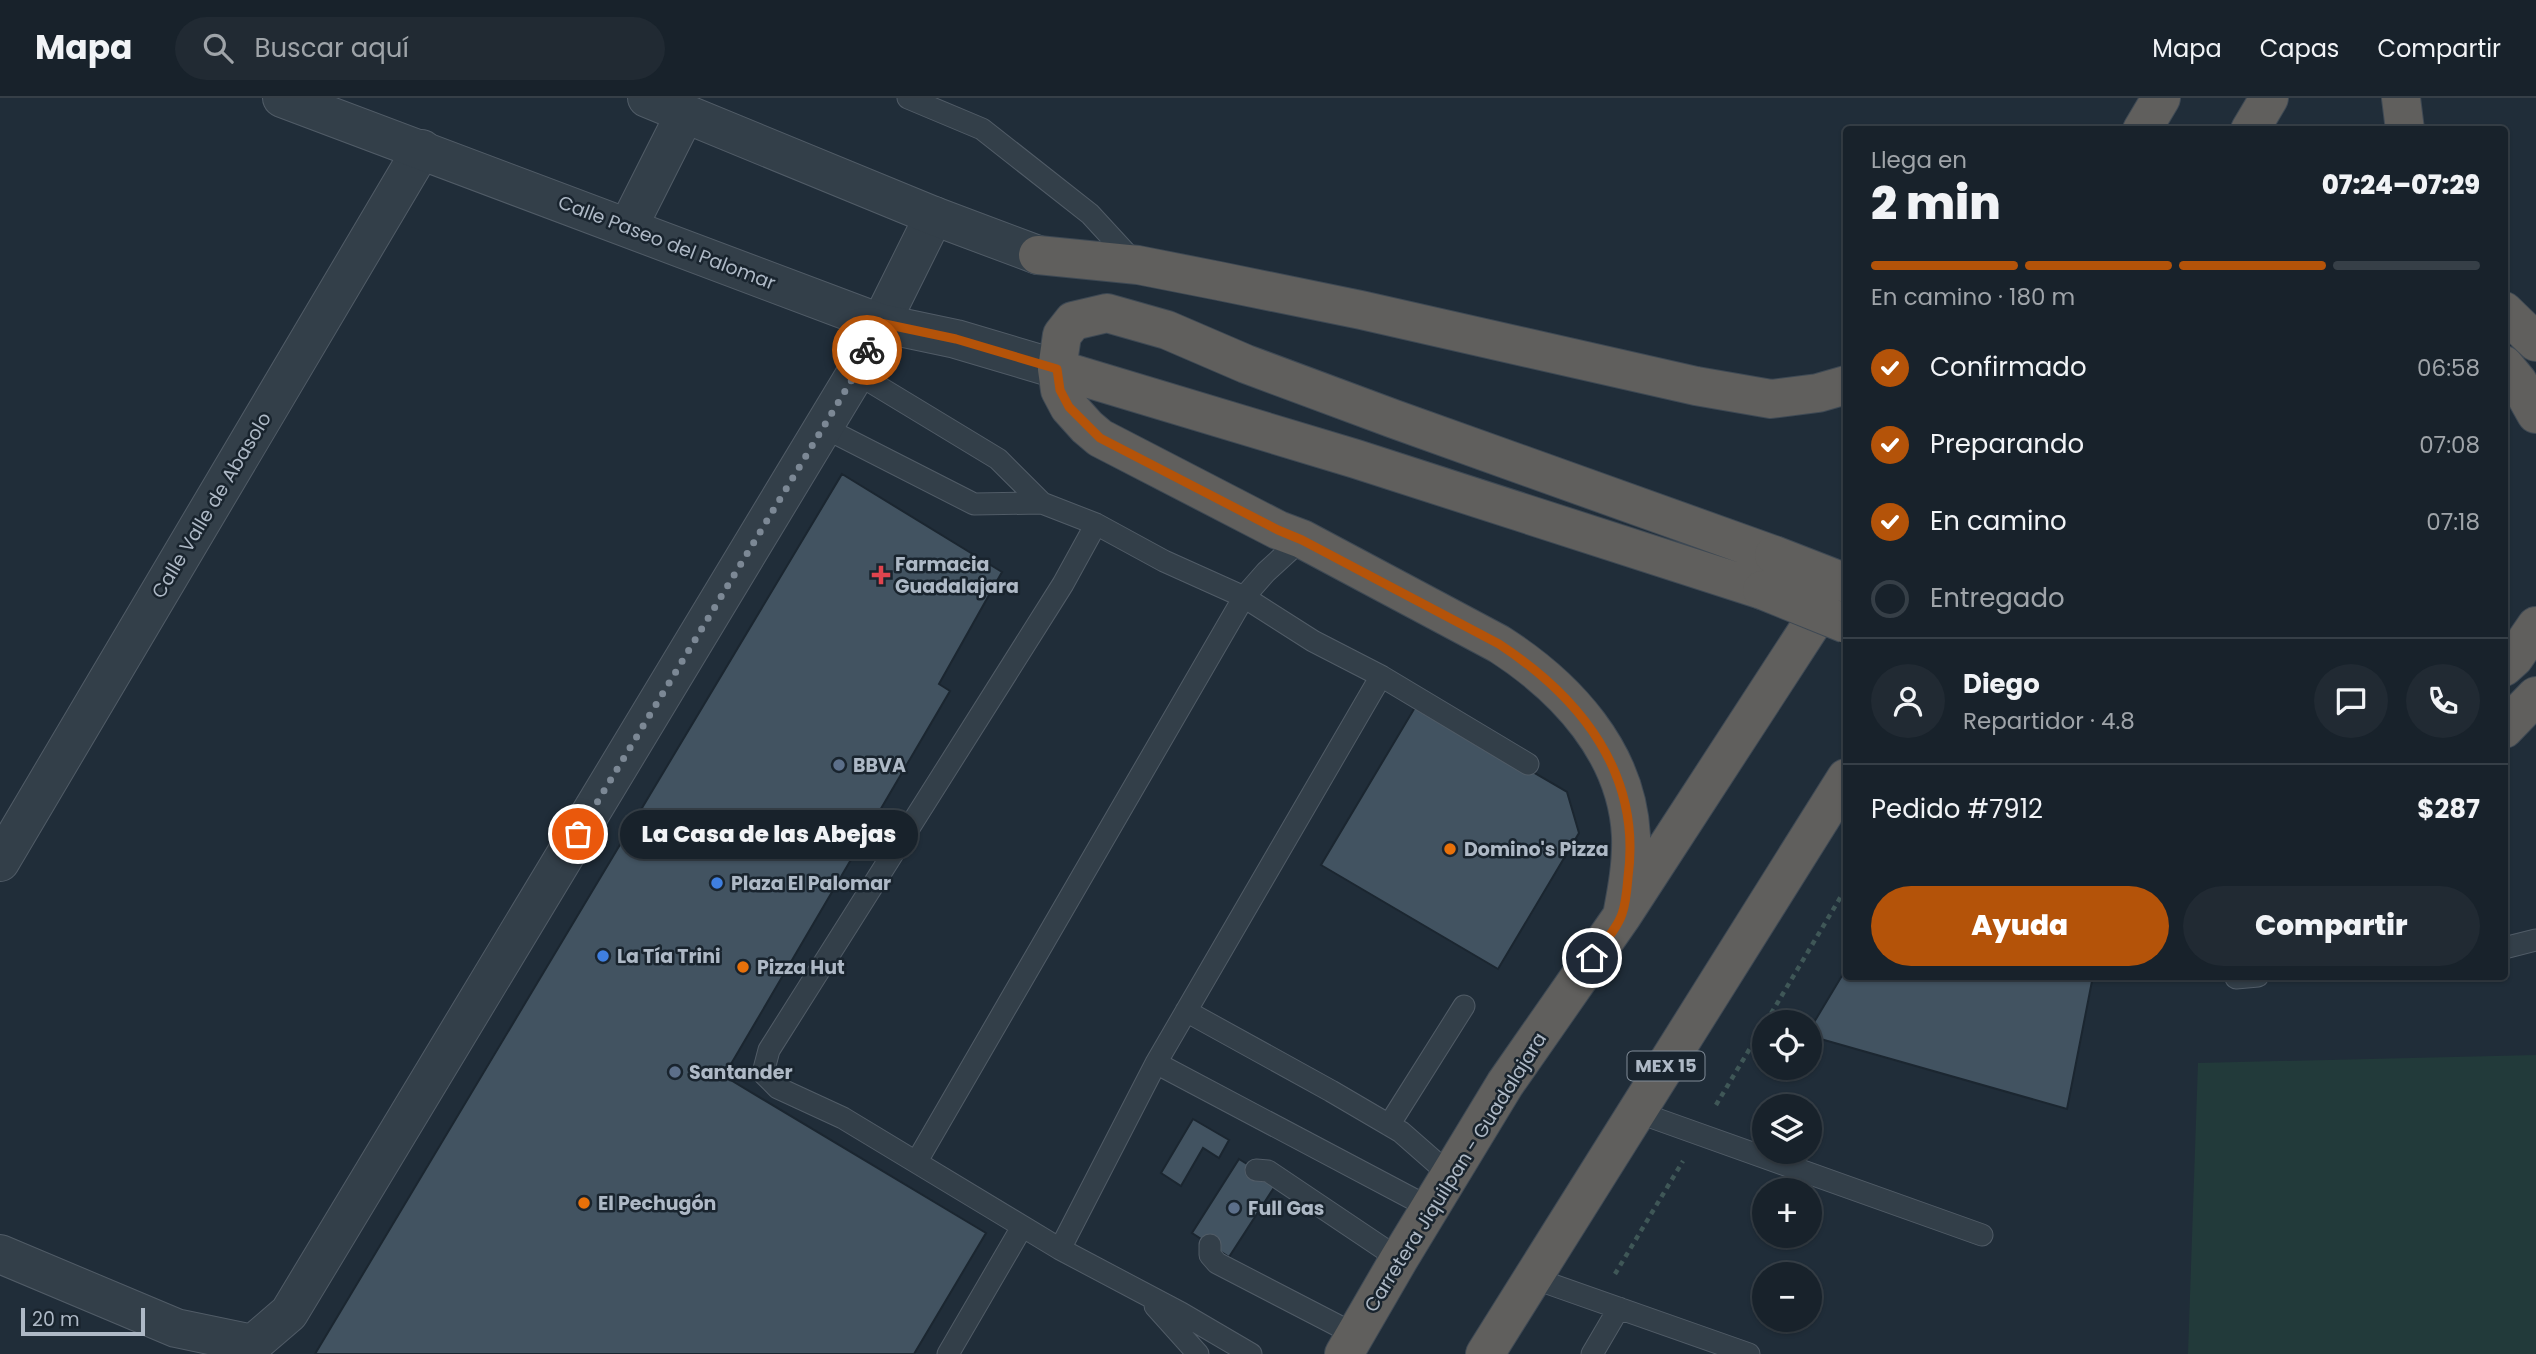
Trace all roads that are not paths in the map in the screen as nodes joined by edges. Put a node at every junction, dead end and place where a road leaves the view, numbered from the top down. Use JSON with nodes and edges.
{"nodes":[{"id":1,"x":282,"y":98,"type":"edge"},
{"id":2,"x":647,"y":98,"type":"edge"},
{"id":3,"x":908,"y":98,"type":"edge"},
{"id":4,"x":2161,"y":98,"type":"edge"},
{"id":5,"x":2269,"y":98,"type":"edge"},
{"id":6,"x":2401,"y":98,"type":"edge"},
{"id":7,"x":685,"y":114,"type":"junction"},
{"id":8,"x":2144,"y":126,"type":"edge"},
{"id":9,"x":2252,"y":126,"type":"edge"},
{"id":10,"x":2404,"y":126,"type":"edge"},
{"id":11,"x":422,"y":149,"type":"junction"},
{"id":12,"x":934,"y":216,"type":"junction"},
{"id":13,"x":628,"y":227,"type":"junction"},
{"id":14,"x":1038,"y":255,"type":"junction"},
{"id":15,"x":1138,"y":265,"type":"junction"},
{"id":16,"x":2508,"y":315,"type":"edge"},
{"id":17,"x":880,"y":323,"type":"junction"},
{"id":18,"x":2536,"y":342,"type":"edge"},
{"id":19,"x":1246,"y":364,"type":"junction"},
{"id":20,"x":1057,"y":369,"type":"junction"},
{"id":21,"x":2508,"y":370,"type":"edge"},
{"id":22,"x":856,"y":373,"type":"junction"},
{"id":23,"x":1843,"y":386,"type":"edge"},
{"id":24,"x":2536,"y":414,"type":"edge"},
{"id":25,"x":823,"y":427,"type":"junction"},
{"id":26,"x":1042,"y":503,"type":"junction"},
{"id":27,"x":1096,"y":524,"type":"junction"},
{"id":28,"x":1302,"y":540,"type":"junction"},
{"id":29,"x":1843,"y":577,"type":"edge"},
{"id":30,"x":1843,"y":582,"type":"edge"},
{"id":31,"x":1244,"y":597,"type":"junction"},
{"id":32,"x":1843,"y":623,"type":"edge"},
{"id":33,"x":2536,"y":626,"type":"edge"},
{"id":34,"x":2508,"y":663,"type":"edge"},
{"id":35,"x":1381,"y":676,"type":"junction"},
{"id":36,"x":2536,"y":696,"type":"edge"},
{"id":37,"x":2508,"y":725,"type":"edge"},
{"id":38,"x":1528,"y":764,"type":"dead end"},
{"id":39,"x":1843,"y":783,"type":"edge"},
{"id":40,"x":0,"y":862,"type":"edge"},
{"id":41,"x":1622,"y":916,"type":"junction"},
{"id":42,"x":2536,"y":940,"type":"edge"},
{"id":43,"x":2508,"y":947,"type":"edge"},
{"id":44,"x":1464,"y":1006,"type":"dead end"},
{"id":45,"x":1186,"y":1011,"type":"junction"},
{"id":46,"x":1156,"y":1063,"type":"junction"},
{"id":47,"x":1637,"y":1112,"type":"junction"},
{"id":48,"x":1389,"y":1125,"type":"junction"},
{"id":49,"x":917,"y":1161,"type":"junction"},
{"id":50,"x":1256,"y":1170,"type":"dead end"},
{"id":51,"x":1450,"y":1175,"type":"junction"},
{"id":52,"x":1430,"y":1208,"type":"junction"},
{"id":53,"x":1022,"y":1227,"type":"junction"},
{"id":54,"x":1982,"y":1236,"type":"dead end"},
{"id":55,"x":1210,"y":1245,"type":"dead end"},
{"id":56,"x":1060,"y":1249,"type":"junction"},
{"id":57,"x":0,"y":1254,"type":"edge"},
{"id":58,"x":1399,"y":1259,"type":"junction"},
{"id":59,"x":1533,"y":1278,"type":"junction"},
{"id":60,"x":1145,"y":1294,"type":"junction"},
{"id":61,"x":1619,"y":1308,"type":"junction"},
{"id":62,"x":1350,"y":1345,"type":"edge"},
{"id":63,"x":947,"y":1354,"type":"edge"},
{"id":64,"x":1198,"y":1354,"type":"edge"},
{"id":65,"x":1251,"y":1354,"type":"edge"},
{"id":66,"x":1485,"y":1354,"type":"edge"},
{"id":67,"x":1592,"y":1354,"type":"edge"},
{"id":68,"x":1749,"y":1354,"type":"edge"}],
"edges":[{"from":1,"to":11,"type":"street","name":"Calle Paseo del Palomar"},
{"from":2,"to":7,"type":"street"},
{"from":3,"to":15,"type":"lane"},
{"from":4,"to":8,"type":"highway"},
{"from":5,"to":9,"type":"highway"},
{"from":6,"to":10,"type":"highway"},
{"from":7,"to":12,"type":"street"},
{"from":7,"to":13,"type":"street"},
{"from":11,"to":13,"type":"street","name":"Calle Paseo del Palomar"},
{"from":11,"to":40,"type":"street","name":"Calle Valle de Abasolo"},
{"from":12,"to":14,"type":"street"},
{"from":12,"to":17,"type":"street"},
{"from":13,"to":17,"type":"street","name":"Calle Paseo del Palomar"},
{"from":14,"to":15,"type":"highway"},
{"from":14,"to":19,"type":"highway"},
{"from":15,"to":23,"type":"highway"},
{"from":16,"to":18,"type":"highway"},
{"from":17,"to":20,"type":"street","name":"Calle Paseo del Palomar"},
{"from":17,"to":22,"type":"street"},
{"from":19,"to":20,"type":"highway"},
{"from":19,"to":30,"type":"highway","bridge":true},
{"from":20,"to":28,"type":"highway"},
{"from":20,"to":32,"type":"highway","bridge":true},
{"from":21,"to":24,"type":"highway"},
{"from":22,"to":25,"type":"street"},
{"from":22,"to":26,"type":"lane"},
{"from":25,"to":26,"type":"lane"},
{"from":25,"to":57,"type":"street"},
{"from":26,"to":27,"type":"lane"},
{"from":27,"to":31,"type":"lane"},
{"from":27,"to":49,"type":"lane"},
{"from":28,"to":31,"type":"lane"},
{"from":28,"to":41,"type":"highway"},
{"from":29,"to":41,"type":"highway","name":"Carretera Jiquilpan - Guadalajara"},
{"from":31,"to":35,"type":"lane"},
{"from":31,"to":49,"type":"lane"},
{"from":33,"to":34,"type":"highway"},
{"from":35,"to":38,"type":"lane"},
{"from":35,"to":45,"type":"lane"},
{"from":36,"to":37,"type":"highway"},
{"from":39,"to":47,"type":"highway","number":"MEX 15"},
{"from":41,"to":51,"type":"highway","name":"Carretera Jiquilpan - Guadalajara"},
{"from":42,"to":43,"type":"lane"},
{"from":44,"to":48,"type":"lane"},
{"from":45,"to":46,"type":"lane"},
{"from":45,"to":48,"type":"lane"},
{"from":46,"to":52,"type":"lane"},
{"from":46,"to":56,"type":"lane"},
{"from":47,"to":54,"type":"lane"},
{"from":47,"to":59,"type":"highway","number":"MEX 15"},
{"from":48,"to":51,"type":"lane"},
{"from":49,"to":53,"type":"lane"},
{"from":50,"to":58,"type":"lane"},
{"from":51,"to":52,"type":"highway","name":"Carretera Jiquilpan - Guadalajara"},
{"from":52,"to":58,"type":"highway","name":"Carretera Jiquilpan - Guadalajara"},
{"from":53,"to":56,"type":"lane"},
{"from":53,"to":63,"type":"lane"},
{"from":55,"to":62,"type":"lane"},
{"from":56,"to":60,"type":"lane"},
{"from":58,"to":62,"type":"highway","name":"Carretera Jiquilpan - Guadalajara"},
{"from":59,"to":61,"type":"lane"},
{"from":59,"to":66,"type":"highway","number":"MEX 15"},
{"from":60,"to":64,"type":"lane"},
{"from":60,"to":65,"type":"lane"},
{"from":61,"to":67,"type":"lane"},
{"from":61,"to":68,"type":"lane"}]}
